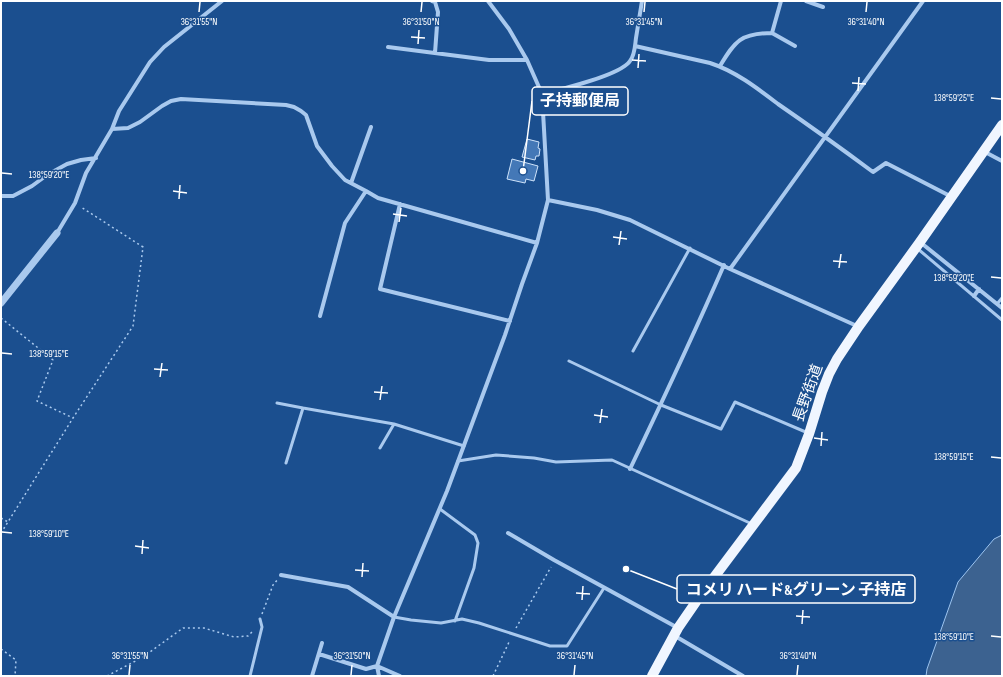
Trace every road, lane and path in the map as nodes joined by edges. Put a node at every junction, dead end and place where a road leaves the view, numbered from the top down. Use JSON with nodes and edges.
{"nodes":[{"id":1,"x":222,"y":1,"type":"edge"},
{"id":2,"x":432,"y":1,"type":"edge"},
{"id":3,"x":488,"y":1,"type":"edge"},
{"id":4,"x":642,"y":1,"type":"edge"},
{"id":5,"x":782,"y":1,"type":"edge"},
{"id":6,"x":806,"y":1,"type":"edge"},
{"id":7,"x":923,"y":1,"type":"edge"},
{"id":8,"x":823,"y":7,"type":"dead end"},
{"id":9,"x":772,"y":33,"type":"junction"},
{"id":10,"x":635,"y":46,"type":"junction"},
{"id":11,"x":795,"y":46,"type":"dead end"},
{"id":12,"x":388,"y":48,"type":"dead end"},
{"id":13,"x":435,"y":53,"type":"junction"},
{"id":14,"x":527,"y":60,"type":"junction"},
{"id":15,"x":720,"y":66,"type":"junction"},
{"id":16,"x":542,"y":94,"type":"junction"},
{"id":17,"x":1002,"y":125,"type":"edge"},
{"id":18,"x":371,"y":126,"type":"dead end"},
{"id":19,"x":112,"y":129,"type":"junction"},
{"id":20,"x":825,"y":136,"type":"junction"},
{"id":21,"x":984,"y":151,"type":"junction"},
{"id":22,"x":96,"y":158,"type":"junction"},
{"id":23,"x":1002,"y":161,"type":"edge"},
{"id":24,"x":351,"y":183,"type":"junction"},
{"id":25,"x":366,"y":191,"type":"junction"},
{"id":26,"x":1,"y":196,"type":"edge"},
{"id":27,"x":952,"y":197,"type":"junction"},
{"id":28,"x":548,"y":200,"type":"junction"},
{"id":29,"x":75,"y":203,"type":"junction"},
{"id":30,"x":400,"y":204,"type":"junction"},
{"id":31,"x":57,"y":233,"type":"joint"},
{"id":32,"x":537,"y":243,"type":"junction"},
{"id":33,"x":918,"y":245,"type":"junction"},
{"id":34,"x":690,"y":248,"type":"junction"},
{"id":35,"x":943,"y":261,"type":"junction"},
{"id":36,"x":724,"y":266,"type":"junction"},
{"id":37,"x":939,"y":267,"type":"junction"},
{"id":38,"x":730,"y":269,"type":"junction"},
{"id":39,"x":979,"y":290,"type":"junction"},
{"id":40,"x":974,"y":296,"type":"junction"},
{"id":41,"x":1002,"y":298,"type":"edge"},
{"id":42,"x":1,"y":303,"type":"edge"},
{"id":43,"x":997,"y":304,"type":"junction"},
{"id":44,"x":1002,"y":308,"type":"edge"},
{"id":45,"x":320,"y":316,"type":"dead end"},
{"id":46,"x":1,"y":318,"type":"edge"},
{"id":47,"x":1002,"y":320,"type":"edge"},
{"id":48,"x":510,"y":321,"type":"junction"},
{"id":49,"x":859,"y":326,"type":"junction"},
{"id":50,"x":633,"y":351,"type":"dead end"},
{"id":51,"x":569,"y":361,"type":"dead end"},
{"id":52,"x":277,"y":403,"type":"dead end"},
{"id":53,"x":661,"y":405,"type":"junction"},
{"id":54,"x":303,"y":408,"type":"junction"},
{"id":55,"x":73,"y":418,"type":"junction"},
{"id":56,"x":394,"y":424,"type":"junction"},
{"id":57,"x":809,"y":434,"type":"junction"},
{"id":58,"x":464,"y":446,"type":"junction"},
{"id":59,"x":380,"y":448,"type":"dead end"},
{"id":60,"x":458,"y":461,"type":"junction"},
{"id":61,"x":286,"y":464,"type":"dead end"},
{"id":62,"x":630,"y":469,"type":"junction"},
{"id":63,"x":440,"y":509,"type":"junction"},
{"id":64,"x":1,"y":518,"type":"edge"},
{"id":65,"x":8,"y":522,"type":"junction"},
{"id":66,"x":754,"y":525,"type":"junction"},
{"id":67,"x":1,"y":533,"type":"edge"},
{"id":68,"x":508,"y":533,"type":"dead end"},
{"id":69,"x":554,"y":560,"type":"junction"},
{"id":70,"x":281,"y":575,"type":"joint"},
{"id":71,"x":604,"y":588,"type":"junction"},
{"id":72,"x":394,"y":617,"type":"junction"},
{"id":73,"x":260,"y":619,"type":"junction"},
{"id":74,"x":454,"y":621,"type":"junction"},
{"id":75,"x":676,"y":632,"type":"junction"},
{"id":76,"x":513,"y":634,"type":"junction"},
{"id":77,"x":322,"y":643,"type":"dead end"},
{"id":78,"x":1,"y":649,"type":"edge"},
{"id":79,"x":319,"y":654,"type":"junction"},
{"id":80,"x":377,"y":666,"type":"junction"},
{"id":81,"x":15,"y":676,"type":"edge"},
{"id":82,"x":107,"y":676,"type":"edge"},
{"id":83,"x":250,"y":676,"type":"edge"},
{"id":84,"x":312,"y":676,"type":"edge"},
{"id":85,"x":378,"y":676,"type":"edge"},
{"id":86,"x":400,"y":676,"type":"edge"},
{"id":87,"x":492,"y":676,"type":"edge"},
{"id":88,"x":652,"y":676,"type":"edge"},
{"id":89,"x":743,"y":676,"type":"edge"}],
"edges":[{"from":1,"to":19,"type":"street"},
{"from":2,"to":13,"type":"street"},
{"from":3,"to":14,"type":"street"},
{"from":4,"to":10,"type":"street"},
{"from":5,"to":9,"type":"street"},
{"from":6,"to":8,"type":"street"},
{"from":7,"to":20,"type":"street"},
{"from":9,"to":11,"type":"street"},
{"from":9,"to":15,"type":"street"},
{"from":10,"to":15,"type":"street"},
{"from":10,"to":16,"type":"street"},
{"from":12,"to":13,"type":"street"},
{"from":13,"to":14,"type":"street"},
{"from":14,"to":16,"type":"street"},
{"from":15,"to":20,"type":"street"},
{"from":16,"to":28,"type":"street"},
{"from":17,"to":21,"type":"main road","name":"長野街道"},
{"from":18,"to":24,"type":"street"},
{"from":19,"to":22,"type":"street"},
{"from":19,"to":24,"type":"street"},
{"from":20,"to":27,"type":"street"},
{"from":20,"to":38,"type":"street"},
{"from":21,"to":23,"type":"street"},
{"from":21,"to":27,"type":"main road","name":"長野街道"},
{"from":22,"to":26,"type":"street"},
{"from":22,"to":29,"type":"street"},
{"from":24,"to":25,"type":"street"},
{"from":25,"to":30,"type":"street"},
{"from":25,"to":45,"type":"street"},
{"from":27,"to":33,"type":"main road","name":"長野街道"},
{"from":28,"to":32,"type":"street"},
{"from":28,"to":34,"type":"street"},
{"from":29,"to":31,"type":"street"},
{"from":29,"to":55,"type":"path"},
{"from":30,"to":32,"type":"street"},
{"from":30,"to":48,"type":"street"},
{"from":31,"to":42,"type":"street"},
{"from":32,"to":48,"type":"street"},
{"from":33,"to":35,"type":"street"},
{"from":33,"to":37,"type":"lane"},
{"from":33,"to":49,"type":"main road","name":"長野街道"},
{"from":34,"to":36,"type":"street"},
{"from":34,"to":50,"type":"lane"},
{"from":35,"to":37,"type":"street"},
{"from":35,"to":39,"type":"street"},
{"from":36,"to":38,"type":"street"},
{"from":36,"to":53,"type":"street"},
{"from":37,"to":40,"type":"lane"},
{"from":38,"to":49,"type":"street"},
{"from":39,"to":40,"type":"street"},
{"from":39,"to":43,"type":"street"},
{"from":40,"to":47,"type":"lane"},
{"from":41,"to":43,"type":"lane"},
{"from":43,"to":44,"type":"street"},
{"from":46,"to":55,"type":"path"},
{"from":48,"to":58,"type":"street"},
{"from":49,"to":57,"type":"main road","name":"長野街道"},
{"from":51,"to":53,"type":"lane"},
{"from":52,"to":54,"type":"lane"},
{"from":53,"to":57,"type":"lane"},
{"from":53,"to":62,"type":"street"},
{"from":54,"to":56,"type":"lane"},
{"from":54,"to":61,"type":"lane"},
{"from":55,"to":65,"type":"path"},
{"from":56,"to":58,"type":"lane"},
{"from":56,"to":59,"type":"lane"},
{"from":57,"to":66,"type":"main road","name":"長野街道"},
{"from":58,"to":60,"type":"street"},
{"from":60,"to":62,"type":"lane"},
{"from":60,"to":63,"type":"street"},
{"from":62,"to":66,"type":"lane"},
{"from":63,"to":72,"type":"street"},
{"from":63,"to":74,"type":"lane"},
{"from":64,"to":65,"type":"path"},
{"from":65,"to":67,"type":"path"},
{"from":66,"to":75,"type":"main road","name":"長野街道"},
{"from":68,"to":69,"type":"street"},
{"from":69,"to":71,"type":"street"},
{"from":69,"to":76,"type":"path"},
{"from":70,"to":72,"type":"street"},
{"from":70,"to":73,"type":"path"},
{"from":71,"to":75,"type":"street"},
{"from":71,"to":76,"type":"lane"},
{"from":72,"to":74,"type":"lane"},
{"from":72,"to":80,"type":"street"},
{"from":73,"to":82,"type":"path"},
{"from":73,"to":83,"type":"lane"},
{"from":74,"to":76,"type":"lane"},
{"from":75,"to":88,"type":"main road","name":"長野街道"},
{"from":75,"to":89,"type":"street"},
{"from":76,"to":87,"type":"path"},
{"from":77,"to":79,"type":"street"},
{"from":78,"to":81,"type":"path"},
{"from":79,"to":80,"type":"street"},
{"from":79,"to":84,"type":"street"},
{"from":80,"to":85,"type":"street"},
{"from":80,"to":86,"type":"street"}]}
